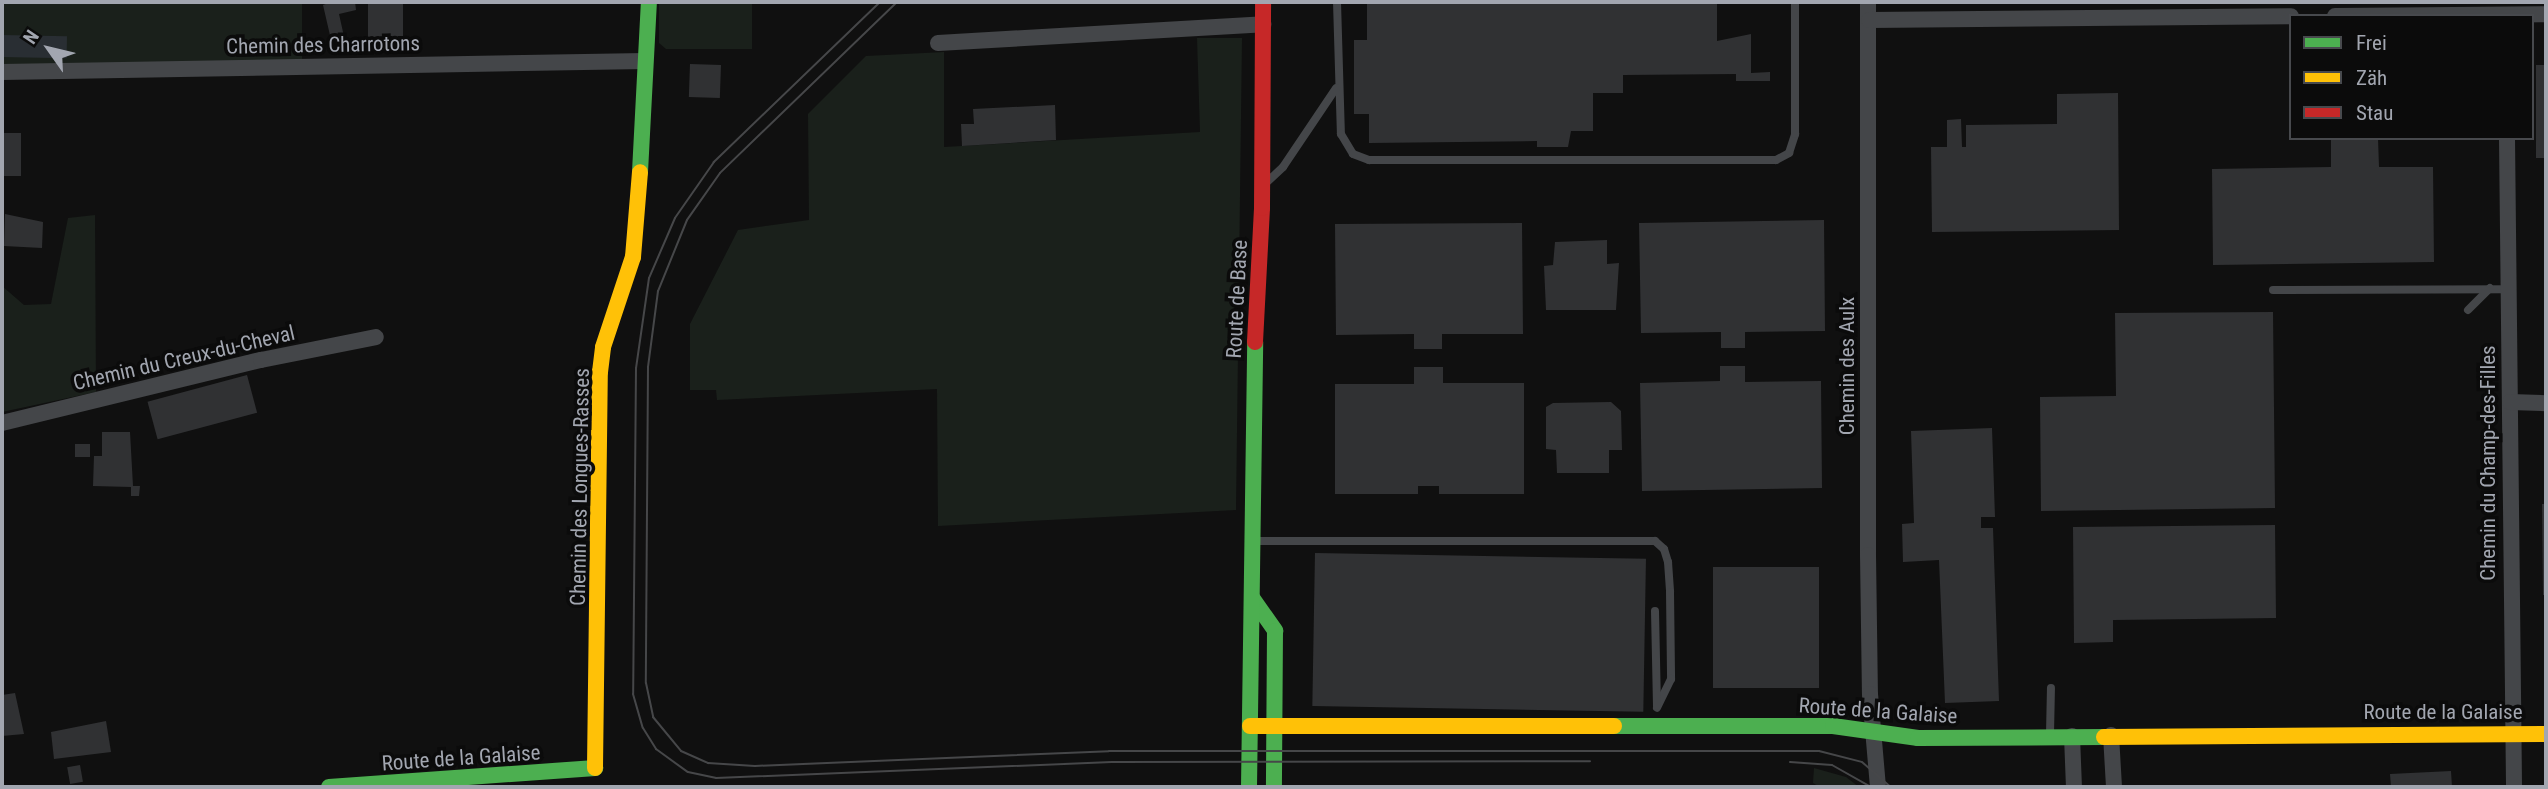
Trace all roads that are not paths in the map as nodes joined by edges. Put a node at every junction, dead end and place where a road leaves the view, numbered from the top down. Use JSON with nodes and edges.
{"nodes":[{"id":1,"x":649,"y":2,"type":"edge"},
{"id":2,"x":1263,"y":2,"type":"edge"},
{"id":3,"x":1337,"y":2,"type":"edge"},
{"id":4,"x":1795,"y":2,"type":"edge"},
{"id":5,"x":1868,"y":2,"type":"edge"},
{"id":6,"x":2506,"y":11,"type":"edge"},
{"id":7,"x":2403,"y":14,"type":"edge"},
{"id":8,"x":2546,"y":14,"type":"edge"},
{"id":9,"x":2289,"y":16,"type":"edge"},
{"id":10,"x":1869,"y":20,"type":"junction"},
{"id":11,"x":1263,"y":24,"type":"junction"},
{"id":12,"x":938,"y":44,"type":"dead end"},
{"id":13,"x":645,"y":61,"type":"junction"},
{"id":14,"x":2,"y":72,"type":"edge"},
{"id":15,"x":1336,"y":88,"type":"junction"},
{"id":16,"x":2507,"y":140,"type":"edge"},
{"id":17,"x":1262,"y":186,"type":"junction"},
{"id":18,"x":2499,"y":289,"type":"junction"},
{"id":19,"x":2273,"y":290,"type":"dead end"},
{"id":20,"x":2468,"y":310,"type":"dead end"},
{"id":21,"x":376,"y":337,"type":"dead end"},
{"id":22,"x":2510,"y":402,"type":"junction"},
{"id":23,"x":2546,"y":402,"type":"edge"},
{"id":24,"x":2,"y":423,"type":"edge"},
{"id":25,"x":1252,"y":541,"type":"junction"},
{"id":26,"x":1254,"y":599,"type":"junction"},
{"id":27,"x":1655,"y":611,"type":"dead end"},
{"id":28,"x":2051,"y":688,"type":"dead end"},
{"id":29,"x":1657,"y":716,"type":"junction"},
{"id":30,"x":1250,"y":726,"type":"junction"},
{"id":31,"x":1275,"y":726,"type":"junction"},
{"id":32,"x":1874,"y":730,"type":"junction"},
{"id":33,"x":2511,"y":732,"type":"junction"},
{"id":34,"x":2546,"y":734,"type":"edge"},
{"id":35,"x":2072,"y":736,"type":"junction"},
{"id":36,"x":2111,"y":736,"type":"junction"},
{"id":37,"x":2050,"y":737,"type":"junction"},
{"id":38,"x":596,"y":768,"type":"joint"},
{"id":39,"x":329,"y":787,"type":"edge"},
{"id":40,"x":1249,"y":787,"type":"edge"},
{"id":41,"x":1274,"y":787,"type":"edge"},
{"id":42,"x":1878,"y":787,"type":"edge"},
{"id":43,"x":2074,"y":787,"type":"edge"},
{"id":44,"x":2114,"y":787,"type":"edge"},
{"id":45,"x":2514,"y":787,"type":"edge"}],
"edges":[{"from":1,"to":13,"type":"street","name":"Chemin des Longues-Rasses"},
{"from":2,"to":11,"type":"street","name":"Route de Base"},
{"from":3,"to":15,"type":"lane"},
{"from":4,"to":15,"type":"lane"},
{"from":5,"to":10,"type":"street","name":"Chemin des Aulx"},
{"from":6,"to":7,"type":"street"},
{"from":6,"to":8,"type":"street"},
{"from":9,"to":10,"type":"street"},
{"from":10,"to":32,"type":"street","name":"Chemin des Aulx"},
{"from":11,"to":12,"type":"street"},
{"from":11,"to":17,"type":"street","name":"Route de Base"},
{"from":13,"to":14,"type":"street","name":"Chemin des Charrotons"},
{"from":13,"to":38,"type":"street","name":"Chemin des Longues-Rasses"},
{"from":15,"to":17,"type":"lane"},
{"from":16,"to":18,"type":"street","name":"Chemin du Champ-des-Filles"},
{"from":17,"to":25,"type":"street","name":"Route de Base"},
{"from":18,"to":19,"type":"lane"},
{"from":18,"to":20,"type":"lane"},
{"from":18,"to":22,"type":"street","name":"Chemin du Champ-des-Filles"},
{"from":21,"to":24,"type":"street","name":"Chemin du Creux-du-Cheval"},
{"from":22,"to":23,"type":"street"},
{"from":22,"to":33,"type":"street","name":"Chemin du Champ-des-Filles"},
{"from":25,"to":26,"type":"street","name":"Route de Base"},
{"from":25,"to":29,"type":"lane"},
{"from":26,"to":30,"type":"street","name":"Route de Base"},
{"from":26,"to":31,"type":"street"},
{"from":27,"to":29,"type":"lane"},
{"from":28,"to":37,"type":"lane"},
{"from":29,"to":31,"type":"street","name":"Route de la Galaise"},
{"from":29,"to":32,"type":"street","name":"Route de la Galaise"},
{"from":30,"to":31,"type":"street","name":"Route de la Galaise"},
{"from":30,"to":40,"type":"street","name":"Route de Base"},
{"from":31,"to":41,"type":"street"},
{"from":32,"to":37,"type":"street","name":"Route de la Galaise"},
{"from":32,"to":42,"type":"street","name":"Chemin des Aulx"},
{"from":33,"to":34,"type":"street","name":"Route de la Galaise"},
{"from":33,"to":36,"type":"street","name":"Route de la Galaise"},
{"from":33,"to":45,"type":"street","name":"Chemin du Champ-des-Filles"},
{"from":35,"to":36,"type":"street","name":"Route de la Galaise"},
{"from":35,"to":37,"type":"street","name":"Route de la Galaise"},
{"from":35,"to":43,"type":"street"},
{"from":36,"to":44,"type":"street"},
{"from":38,"to":39,"type":"street","name":"Route de la Galaise"}]}
